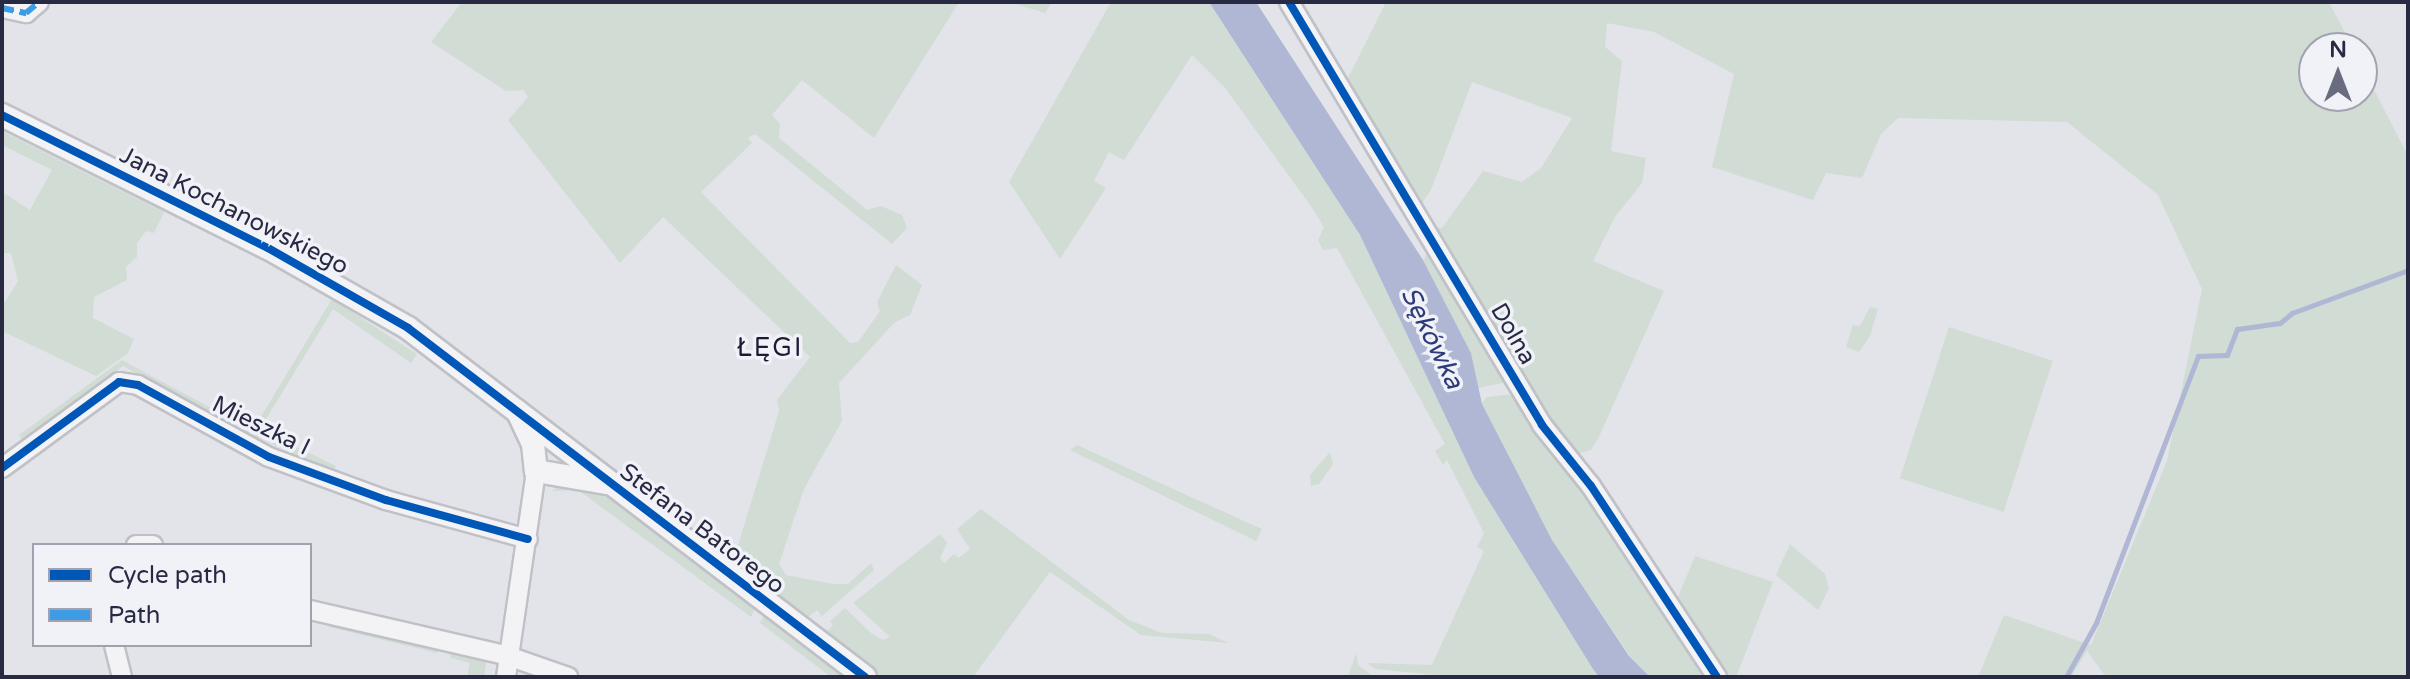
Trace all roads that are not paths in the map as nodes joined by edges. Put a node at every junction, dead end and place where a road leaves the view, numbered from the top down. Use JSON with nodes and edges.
{"nodes":[{"id":1,"x":39,"y":2,"type":"edge"},
{"id":2,"x":1289,"y":2,"type":"edge"},
{"id":3,"x":2,"y":8,"type":"edge"},
{"id":4,"x":2,"y":115,"type":"edge"},
{"id":5,"x":517,"y":411,"type":"junction"},
{"id":6,"x":557,"y":438,"type":"junction"},
{"id":7,"x":535,"y":462,"type":"junction"},
{"id":8,"x":2,"y":468,"type":"edge"},
{"id":9,"x":607,"y":483,"type":"junction"},
{"id":10,"x":528,"y":539,"type":"junction"},
{"id":11,"x":312,"y":610,"type":"edge"},
{"id":12,"x":114,"y":647,"type":"edge"},
{"id":13,"x":505,"y":655,"type":"junction"},
{"id":14,"x":122,"y":677,"type":"edge"},
{"id":15,"x":506,"y":677,"type":"edge"},
{"id":16,"x":568,"y":677,"type":"edge"},
{"id":17,"x":865,"y":677,"type":"edge"},
{"id":18,"x":1717,"y":677,"type":"edge"}],
"edges":[{"from":1,"to":3,"type":"street"},
{"from":2,"to":18,"type":"street","name":"Dolna"},
{"from":4,"to":5,"type":"street","name":"Jana Kochanowskiego"},
{"from":5,"to":6,"type":"street","name":"Stefana Batorego"},
{"from":5,"to":7,"type":"street"},
{"from":6,"to":7,"type":"street"},
{"from":6,"to":9,"type":"street","name":"Stefana Batorego"},
{"from":7,"to":9,"type":"street","name":"Stefana Batorego"},
{"from":7,"to":10,"type":"street"},
{"from":8,"to":10,"type":"street","name":"Mieszka I"},
{"from":9,"to":17,"type":"street","name":"Stefana Batorego"},
{"from":10,"to":13,"type":"street"},
{"from":11,"to":13,"type":"street"},
{"from":12,"to":14,"type":"street"},
{"from":13,"to":15,"type":"street"},
{"from":13,"to":16,"type":"street"}]}
